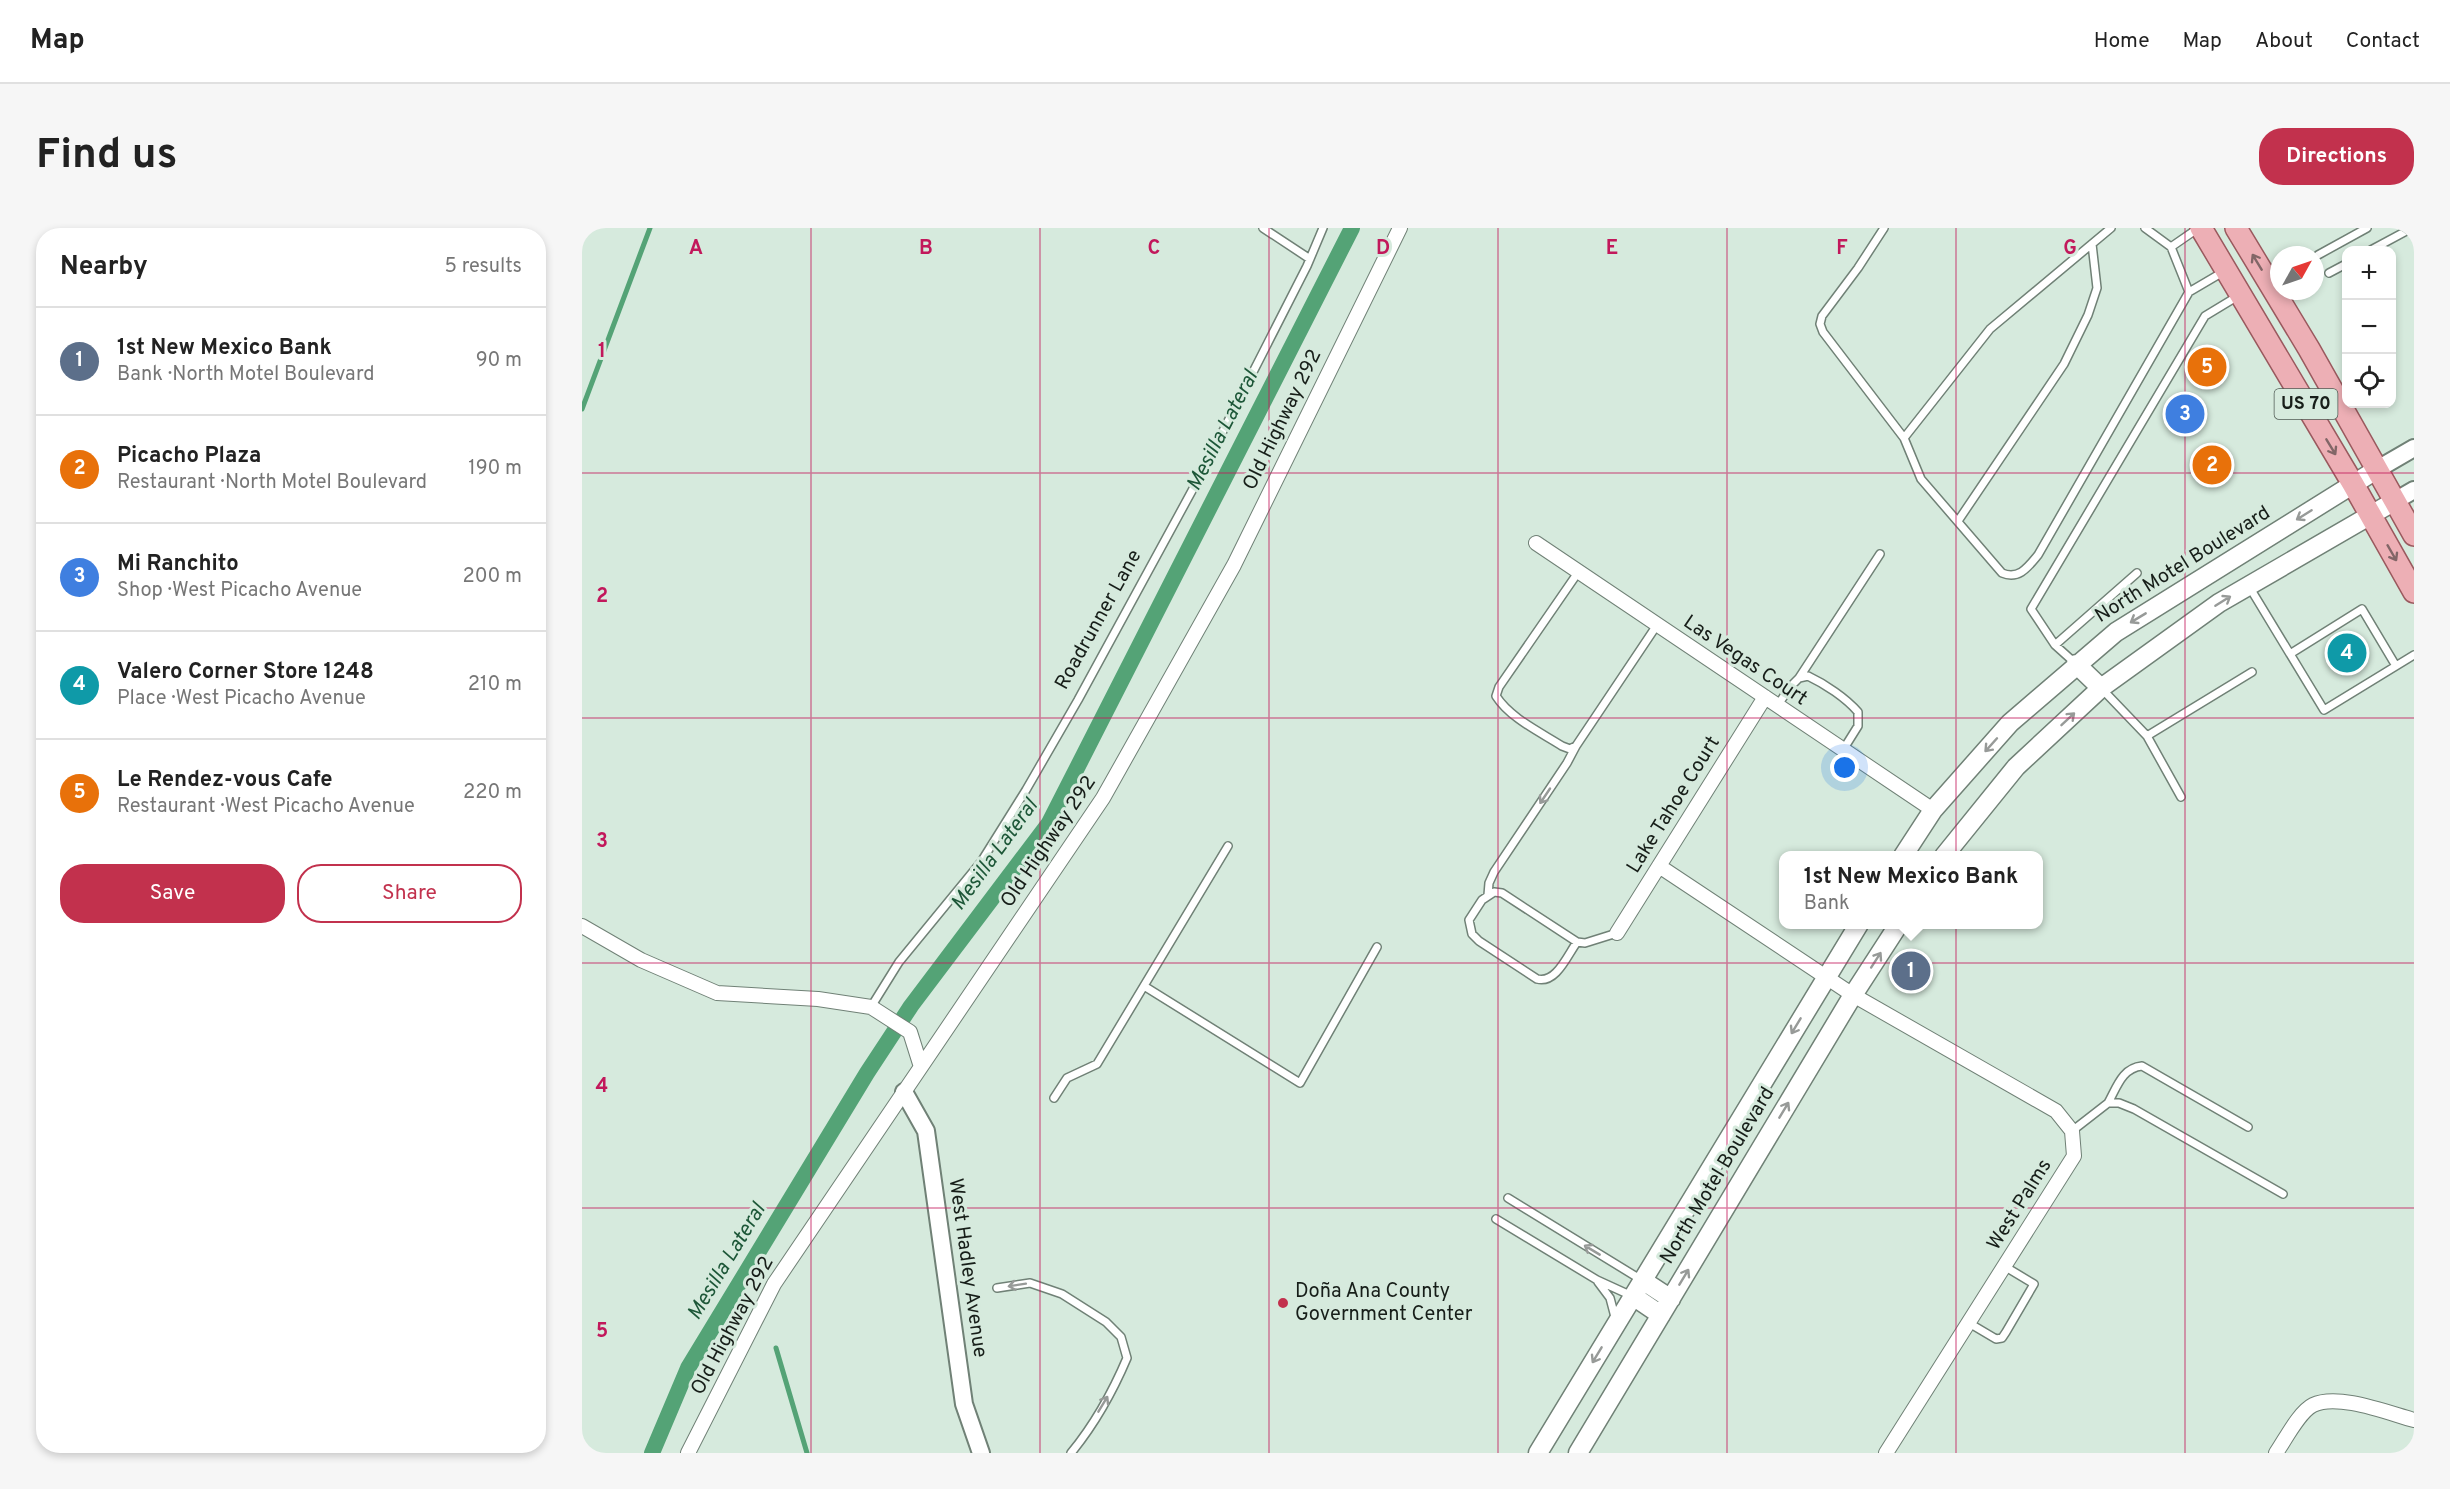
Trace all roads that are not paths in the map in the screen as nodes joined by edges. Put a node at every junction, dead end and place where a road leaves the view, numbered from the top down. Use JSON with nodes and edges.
{"nodes":[{"id":1,"x":1263,"y":228,"type":"edge"},
{"id":2,"x":1323,"y":228,"type":"edge"},
{"id":3,"x":1400,"y":228,"type":"edge"},
{"id":4,"x":1884,"y":228,"type":"edge"},
{"id":5,"x":2111,"y":228,"type":"edge"},
{"id":6,"x":2145,"y":228,"type":"edge"},
{"id":7,"x":2200,"y":228,"type":"edge"},
{"id":8,"x":2236,"y":228,"type":"edge"},
{"id":9,"x":2367,"y":228,"type":"edge"},
{"id":10,"x":2412,"y":228,"type":"edge"},
{"id":11,"x":2092,"y":244,"type":"junction"},
{"id":12,"x":2378,"y":246,"type":"edge"},
{"id":13,"x":2171,"y":248,"type":"junction"},
{"id":14,"x":2324,"y":252,"type":"edge"},
{"id":15,"x":1310,"y":259,"type":"junction"},
{"id":16,"x":2342,"y":266,"type":"edge"},
{"id":17,"x":2226,"y":271,"type":"junction"},
{"id":18,"x":2329,"y":273,"type":"dead end"},
{"id":19,"x":2189,"y":292,"type":"junction"},
{"id":20,"x":2241,"y":295,"type":"junction"},
{"id":21,"x":1904,"y":438,"type":"junction"},
{"id":22,"x":2414,"y":448,"type":"edge"},
{"id":23,"x":2376,"y":470,"type":"junction"},
{"id":24,"x":2353,"y":484,"type":"junction"},
{"id":25,"x":2414,"y":489,"type":"edge"},
{"id":26,"x":2395,"y":501,"type":"junction"},
{"id":27,"x":2370,"y":515,"type":"junction"},
{"id":28,"x":1958,"y":520,"type":"junction"},
{"id":29,"x":2414,"y":535,"type":"edge"},
{"id":30,"x":1536,"y":543,"type":"dead end"},
{"id":31,"x":1880,"y":554,"type":"dead end"},
{"id":32,"x":1579,"y":572,"type":"junction"},
{"id":33,"x":2137,"y":573,"type":"dead end"},
{"id":34,"x":2248,"y":586,"type":"junction"},
{"id":35,"x":2414,"y":592,"type":"edge"},
{"id":36,"x":1658,"y":625,"type":"junction"},
{"id":37,"x":2055,"y":645,"type":"junction"},
{"id":38,"x":2290,"y":654,"type":"junction"},
{"id":39,"x":2414,"y":655,"type":"edge"},
{"id":40,"x":2076,"y":664,"type":"junction"},
{"id":41,"x":2396,"y":666,"type":"junction"},
{"id":42,"x":2252,"y":672,"type":"dead end"},
{"id":43,"x":1799,"y":678,"type":"junction"},
{"id":44,"x":2101,"y":688,"type":"junction"},
{"id":45,"x":1765,"y":697,"type":"junction"},
{"id":46,"x":1777,"y":706,"type":"junction"},
{"id":47,"x":2147,"y":736,"type":"junction"},
{"id":48,"x":1576,"y":746,"type":"junction"},
{"id":49,"x":1843,"y":750,"type":"junction"},
{"id":50,"x":2181,"y":797,"type":"dead end"},
{"id":51,"x":1933,"y":810,"type":"junction"},
{"id":52,"x":1228,"y":846,"type":"dead end"},
{"id":53,"x":1906,"y":851,"type":"edge"},
{"id":54,"x":1947,"y":851,"type":"edge"},
{"id":55,"x":1659,"y":866,"type":"junction"},
{"id":56,"x":1488,"y":895,"type":"junction"},
{"id":57,"x":582,"y":926,"type":"edge"},
{"id":58,"x":1856,"y":929,"type":"edge"},
{"id":59,"x":1896,"y":929,"type":"edge"},
{"id":60,"x":1617,"y":933,"type":"joint"},
{"id":61,"x":1577,"y":942,"type":"junction"},
{"id":62,"x":1377,"y":947,"type":"dead end"},
{"id":63,"x":1826,"y":976,"type":"junction"},
{"id":64,"x":1144,"y":986,"type":"junction"},
{"id":65,"x":1853,"y":995,"type":"junction"},
{"id":66,"x":876,"y":1011,"type":"junction"},
{"id":67,"x":921,"y":1067,"type":"junction"},
{"id":68,"x":904,"y":1092,"type":"junction"},
{"id":69,"x":1054,"y":1098,"type":"dead end"},
{"id":70,"x":2108,"y":1102,"type":"junction"},
{"id":71,"x":2248,"y":1127,"type":"dead end"},
{"id":72,"x":2072,"y":1131,"type":"junction"},
{"id":73,"x":2283,"y":1194,"type":"dead end"},
{"id":74,"x":1508,"y":1198,"type":"dead end"},
{"id":75,"x":1496,"y":1219,"type":"dead end"},
{"id":76,"x":2004,"y":1266,"type":"junction"},
{"id":77,"x":1597,"y":1280,"type":"junction"},
{"id":78,"x":1642,"y":1280,"type":"junction"},
{"id":79,"x":997,"y":1288,"type":"dead end"},
{"id":80,"x":1633,"y":1296,"type":"junction"},
{"id":81,"x":1671,"y":1299,"type":"junction"},
{"id":82,"x":1661,"y":1315,"type":"junction"},
{"id":83,"x":1969,"y":1323,"type":"junction"},
{"id":84,"x":1614,"y":1327,"type":"junction"},
{"id":85,"x":2414,"y":1420,"type":"edge"},
{"id":86,"x":688,"y":1453,"type":"edge"},
{"id":87,"x":981,"y":1453,"type":"edge"},
{"id":88,"x":1071,"y":1453,"type":"edge"},
{"id":89,"x":1538,"y":1453,"type":"edge"},
{"id":90,"x":1578,"y":1453,"type":"edge"},
{"id":91,"x":1886,"y":1453,"type":"edge"},
{"id":92,"x":2276,"y":1453,"type":"edge"}],
"edges":[{"from":1,"to":15,"type":"lane"},
{"from":2,"to":15,"type":"lane","name":"Roadrunner Lane"},
{"from":3,"to":67,"type":"street","name":"Old Highway 292"},
{"from":4,"to":21,"type":"lane"},
{"from":5,"to":11,"type":"lane"},
{"from":6,"to":13,"type":"lane"},
{"from":7,"to":13,"type":"lane"},
{"from":7,"to":17,"type":"main road","number":"US 70"},
{"from":23,"to":8,"type":"main road","number":"US 70","one_way":true},
{"from":9,"to":14,"type":"lane"},
{"from":10,"to":12,"type":"lane"},
{"from":11,"to":21,"type":"lane"},
{"from":11,"to":28,"type":"lane"},
{"from":13,"to":19,"type":"lane"},
{"from":15,"to":66,"type":"lane","name":"Roadrunner Lane"},
{"from":16,"to":18,"type":"lane"},
{"from":17,"to":19,"type":"lane"},
{"from":17,"to":20,"type":"main road","number":"US 70"},
{"from":19,"to":28,"type":"lane"},
{"from":20,"to":24,"type":"main road","number":"US 70","one_way":true},
{"from":20,"to":37,"type":"lane"},
{"from":21,"to":28,"type":"lane"},
{"from":22,"to":23,"type":"street","name":"North Motel Boulevard"},
{"from":23,"to":24,"type":"main road","name":"North Motel Boulevard"},
{"from":23,"to":26,"type":"main road","number":"US 70"},
{"from":24,"to":27,"type":"main road","number":"US 70"},
{"from":24,"to":40,"type":"main road","name":"North Motel Boulevard","one_way":true},
{"from":25,"to":26,"type":"street"},
{"from":26,"to":27,"type":"main road"},
{"from":26,"to":29,"type":"main road","number":"US 70"},
{"from":27,"to":34,"type":"main road"},
{"from":27,"to":35,"type":"main road","number":"US 70","one_way":true},
{"from":30,"to":32,"type":"street","name":"Las Vegas Court"},
{"from":31,"to":43,"type":"lane"},
{"from":32,"to":36,"type":"street","name":"Las Vegas Court"},
{"from":32,"to":48,"type":"lane"},
{"from":33,"to":37,"type":"lane"},
{"from":34,"to":38,"type":"lane"},
{"from":44,"to":34,"type":"main road","one_way":true},
{"from":36,"to":45,"type":"street","name":"Las Vegas Court"},
{"from":36,"to":48,"type":"lane"},
{"from":37,"to":40,"type":"lane"},
{"from":38,"to":41,"type":"lane"},
{"from":38,"to":41,"type":"lane"},
{"from":39,"to":41,"type":"lane"},
{"from":40,"to":44,"type":"main road"},
{"from":40,"to":51,"type":"main road","name":"North Motel Boulevard","one_way":true},
{"from":42,"to":47,"type":"lane"},
{"from":43,"to":46,"type":"lane"},
{"from":43,"to":49,"type":"lane"},
{"from":44,"to":47,"type":"lane"},
{"from":54,"to":44,"type":"main road","one_way":true},
{"from":45,"to":46,"type":"street","name":"Las Vegas Court"},
{"from":45,"to":55,"type":"street","name":"Lake Tahoe Court"},
{"from":46,"to":49,"type":"street","name":"Las Vegas Court"},
{"from":47,"to":50,"type":"lane"},
{"from":48,"to":56,"type":"lane","one_way":true},
{"from":49,"to":51,"type":"street","name":"Las Vegas Court"},
{"from":51,"to":53,"type":"main road","name":"North Motel Boulevard"},
{"from":52,"to":64,"type":"lane"},
{"from":55,"to":60,"type":"street","name":"Lake Tahoe Court"},
{"from":55,"to":63,"type":"street"},
{"from":56,"to":61,"type":"lane"},
{"from":56,"to":61,"type":"lane"},
{"from":57,"to":66,"type":"street"},
{"from":58,"to":63,"type":"main road","name":"North Motel Boulevard"},
{"from":65,"to":59,"type":"main road","name":"North Motel Boulevard","one_way":true},
{"from":60,"to":61,"type":"lane"},
{"from":62,"to":64,"type":"lane"},
{"from":63,"to":65,"type":"street"},
{"from":63,"to":78,"type":"main road","name":"North Motel Boulevard","one_way":true},
{"from":64,"to":69,"type":"lane"},
{"from":65,"to":72,"type":"street"},
{"from":81,"to":65,"type":"main road","name":"North Motel Boulevard","one_way":true},
{"from":66,"to":67,"type":"street"},
{"from":67,"to":68,"type":"street","name":"Old Highway 292"},
{"from":68,"to":86,"type":"street","name":"Old Highway 292"},
{"from":68,"to":87,"type":"street","name":"West Hadley Avenue"},
{"from":70,"to":71,"type":"lane"},
{"from":70,"to":72,"type":"lane"},
{"from":70,"to":73,"type":"lane"},
{"from":72,"to":76,"type":"street","name":"West Palms"},
{"from":78,"to":74,"type":"lane","one_way":true},
{"from":75,"to":77,"type":"lane"},
{"from":76,"to":83,"type":"street","name":"West Palms"},
{"from":76,"to":83,"type":"lane"},
{"from":77,"to":80,"type":"lane"},
{"from":77,"to":84,"type":"lane"},
{"from":78,"to":80,"type":"main road","name":"North Motel Boulevard"},
{"from":78,"to":81,"type":"main road"},
{"from":88,"to":79,"type":"lane","one_way":true},
{"from":80,"to":82,"type":"main road"},
{"from":80,"to":84,"type":"main road","name":"North Motel Boulevard"},
{"from":81,"to":82,"type":"main road","name":"North Motel Boulevard"},
{"from":82,"to":90,"type":"main road","name":"North Motel Boulevard"},
{"from":83,"to":91,"type":"street","name":"West Palms"},
{"from":84,"to":89,"type":"main road","name":"North Motel Boulevard","one_way":true},
{"from":85,"to":92,"type":"street"}]}
